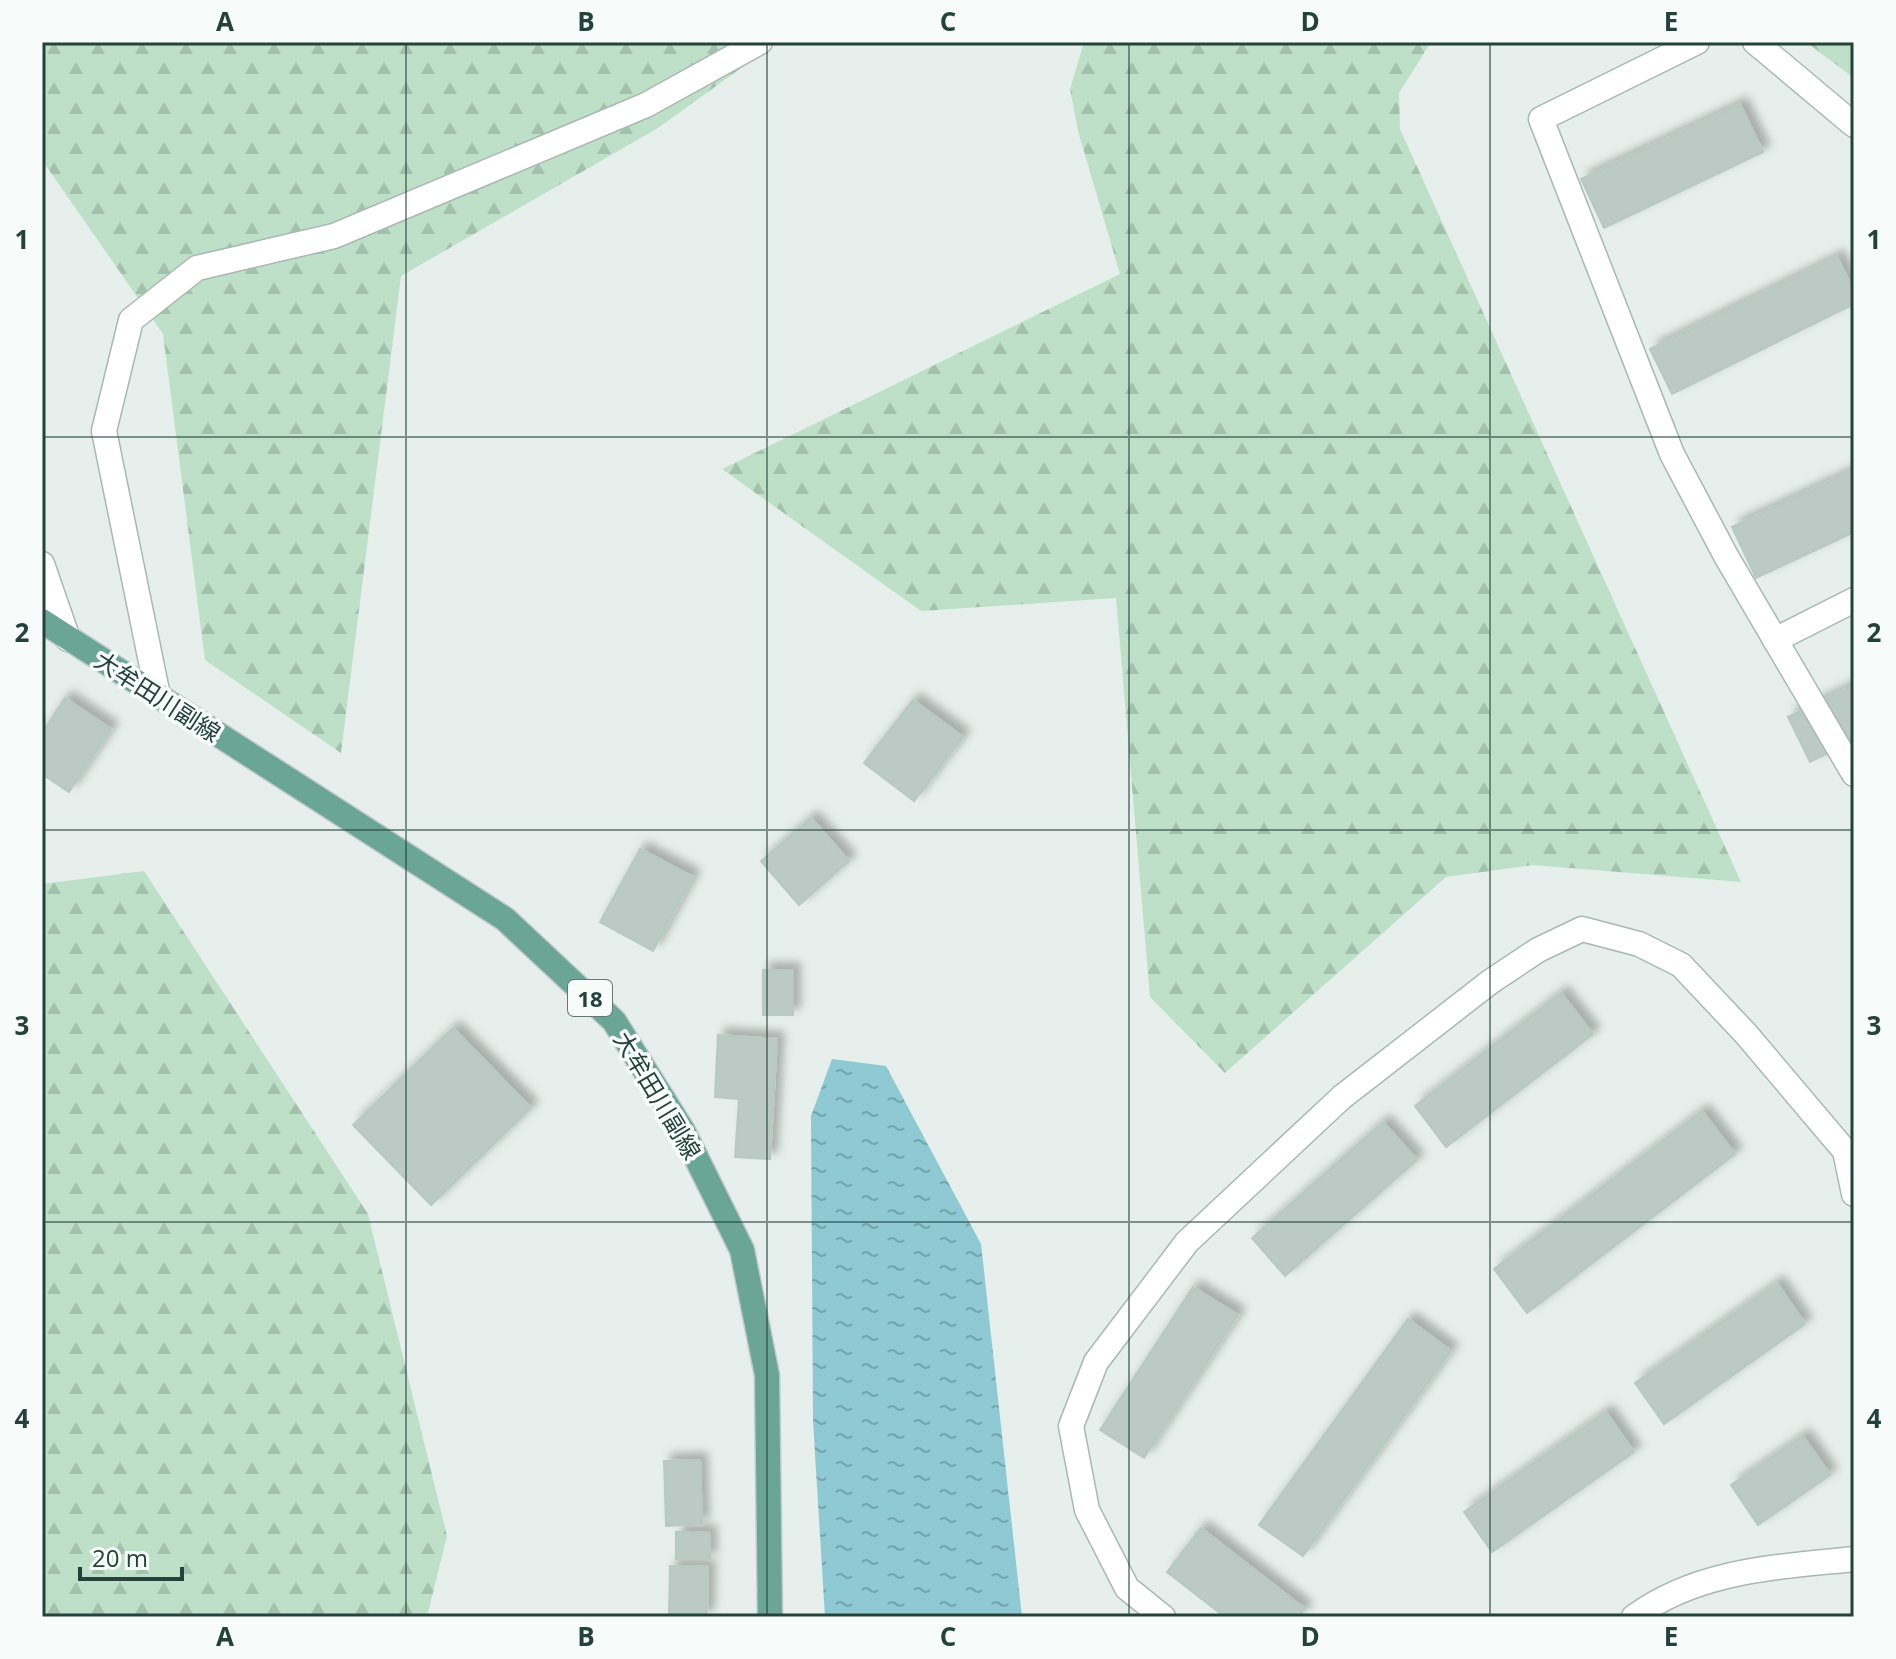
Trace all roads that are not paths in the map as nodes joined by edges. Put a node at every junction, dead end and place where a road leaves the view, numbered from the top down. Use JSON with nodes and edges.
{"nodes":[{"id":1,"x":760,"y":42,"type":"edge"},
{"id":2,"x":1697,"y":42,"type":"edge"},
{"id":3,"x":1755,"y":42,"type":"edge"},
{"id":4,"x":1854,"y":125,"type":"edge"},
{"id":5,"x":42,"y":564,"type":"edge"},
{"id":6,"x":1854,"y":600,"type":"edge"},
{"id":7,"x":42,"y":621,"type":"edge"},
{"id":8,"x":68,"y":639,"type":"junction"},
{"id":9,"x":1775,"y":640,"type":"junction"},
{"id":10,"x":158,"y":696,"type":"junction"},
{"id":11,"x":1854,"y":774,"type":"edge"},
{"id":12,"x":1854,"y":1194,"type":"edge"},
{"id":13,"x":1854,"y":1559,"type":"edge"},
{"id":14,"x":770,"y":1617,"type":"edge"},
{"id":15,"x":1163,"y":1617,"type":"edge"},
{"id":16,"x":1634,"y":1617,"type":"edge"}],
"edges":[{"from":1,"to":10,"type":"street"},
{"from":2,"to":9,"type":"street"},
{"from":3,"to":4,"type":"street"},
{"from":5,"to":8,"type":"street"},
{"from":6,"to":9,"type":"street"},
{"from":7,"to":8,"type":"main road","name":"大牟田川副線","number":"18"},
{"from":8,"to":10,"type":"main road","name":"大牟田川副線","number":"18"},
{"from":9,"to":11,"type":"street"},
{"from":10,"to":14,"type":"main road","name":"大牟田川副線","number":"18"},
{"from":12,"to":15,"type":"street"},
{"from":13,"to":16,"type":"street"}]}
